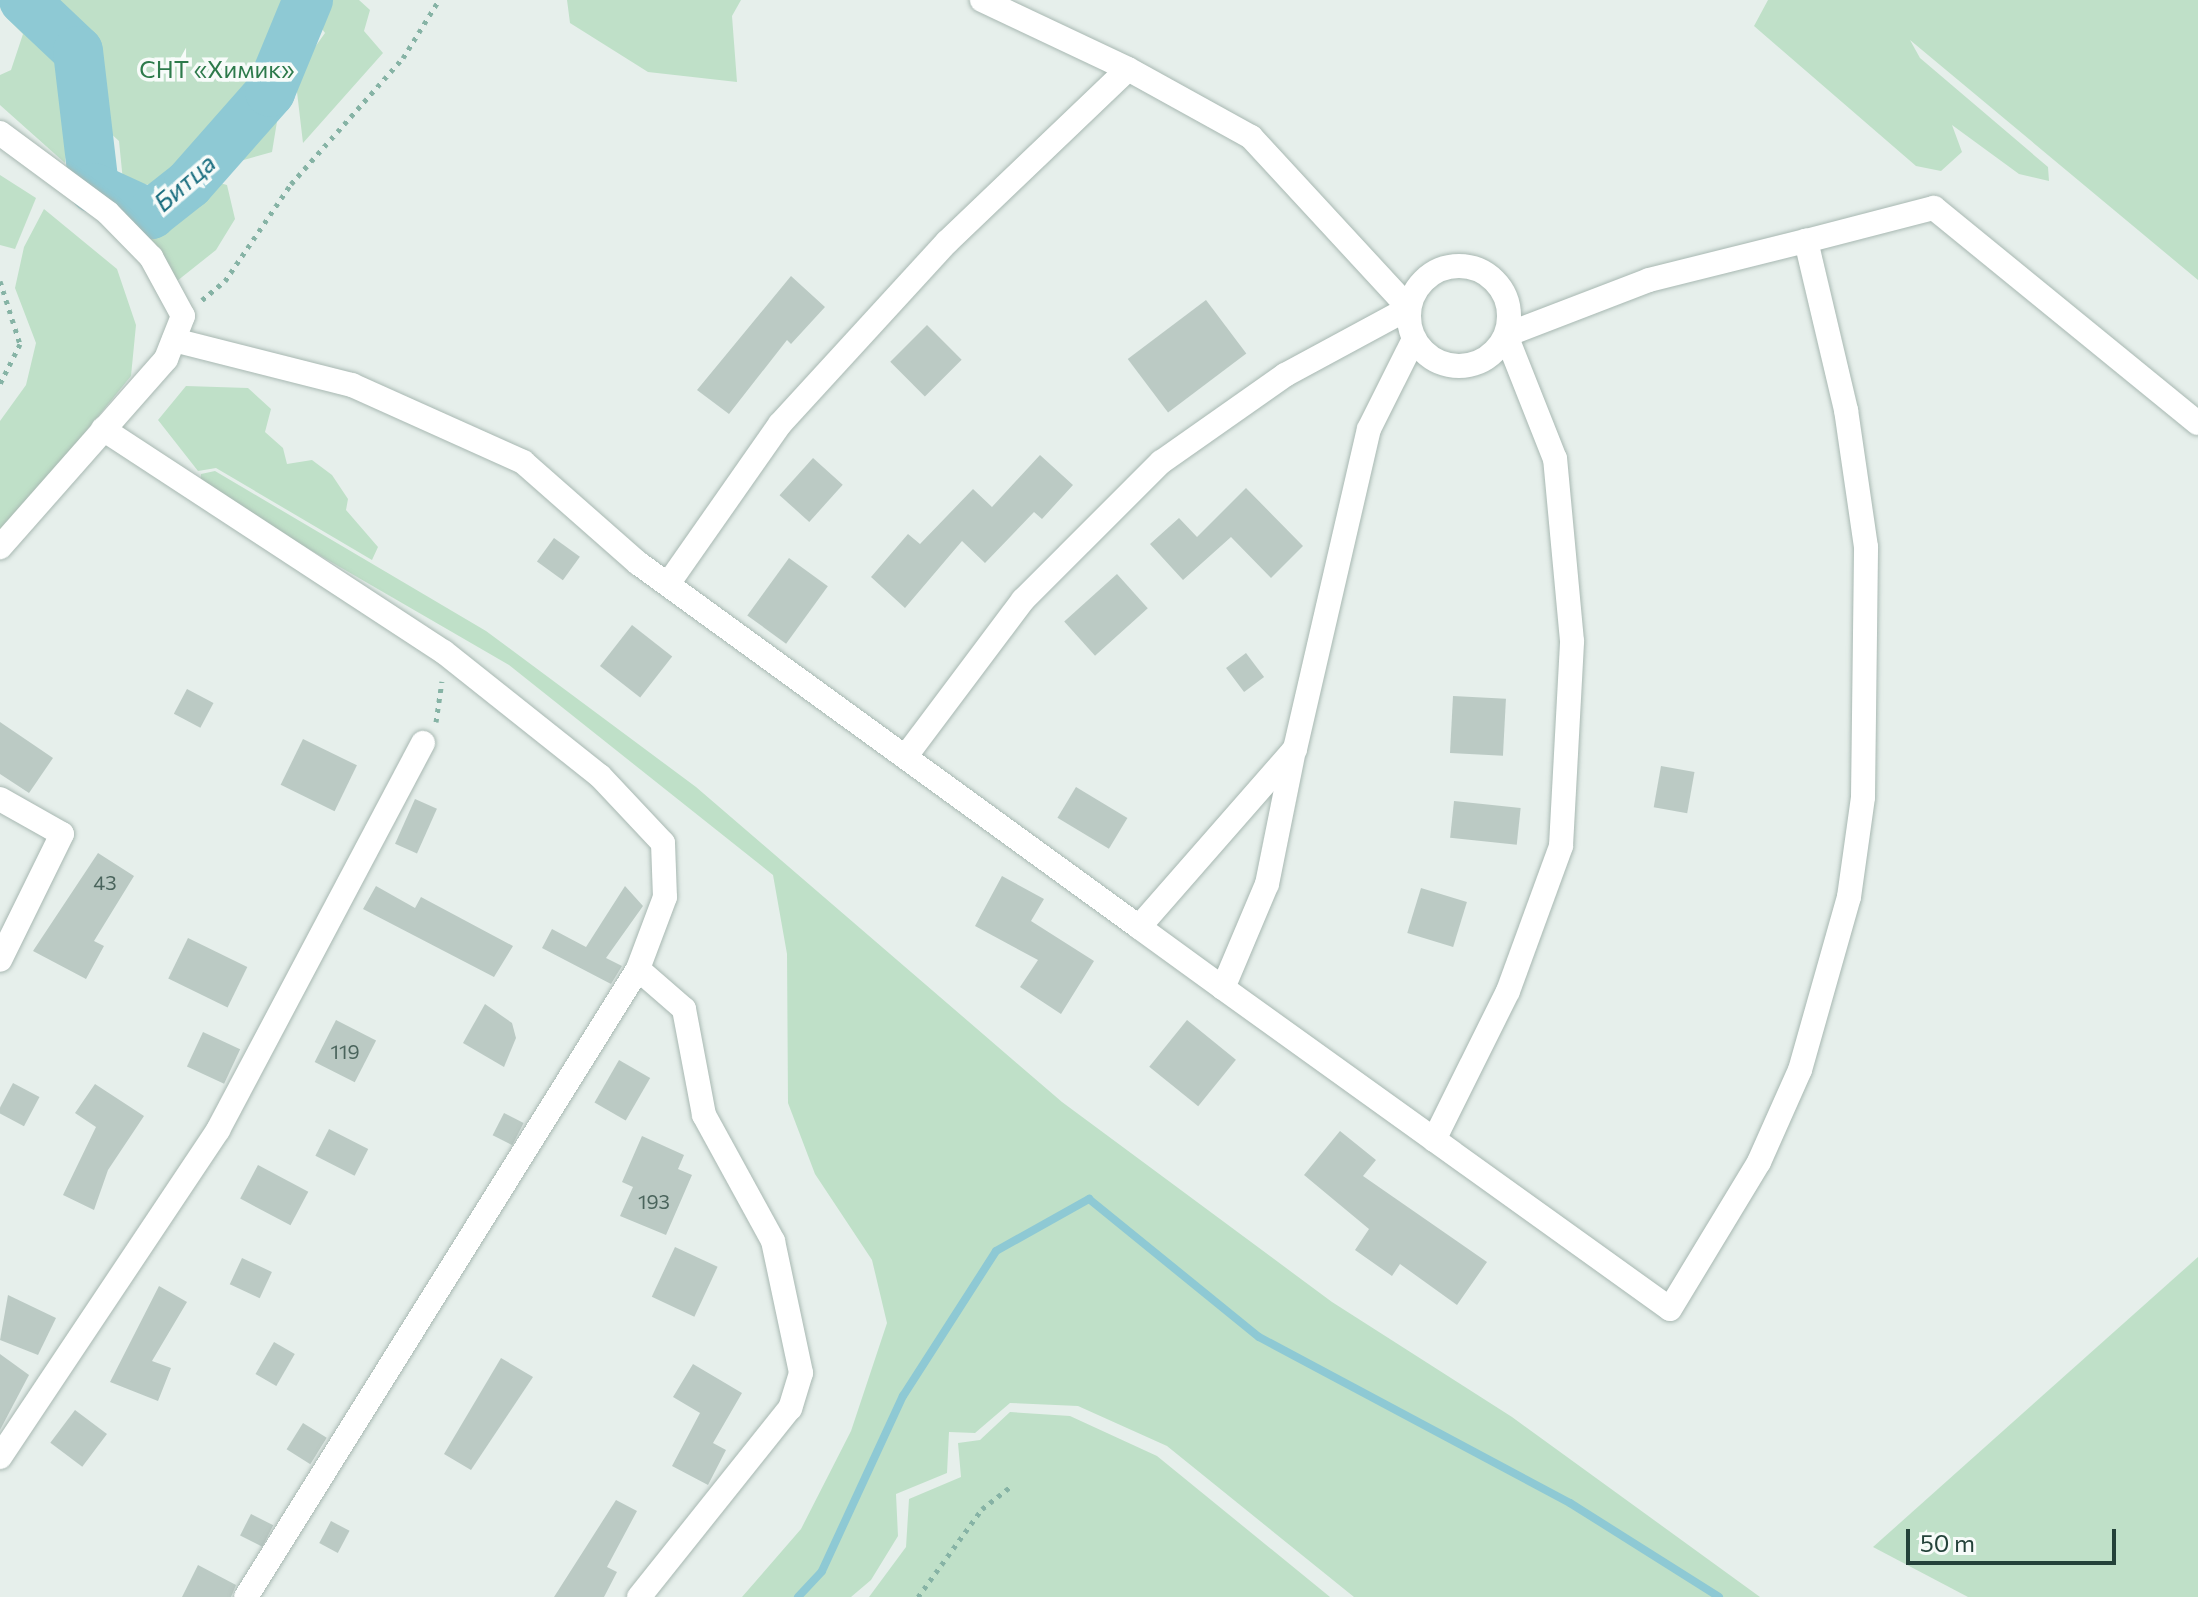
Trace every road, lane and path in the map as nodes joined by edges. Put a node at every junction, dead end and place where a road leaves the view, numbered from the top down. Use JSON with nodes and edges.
{"nodes":[{"id":1,"x":439,"y":0,"type":"edge"},
{"id":2,"x":982,"y":0,"type":"edge"},
{"id":3,"x":1128,"y":69,"type":"junction"},
{"id":4,"x":0,"y":133,"type":"edge"},
{"id":5,"x":1806,"y":241,"type":"junction"},
{"id":6,"x":0,"y":281,"type":"edge"},
{"id":7,"x":1409,"y":308,"type":"junction"},
{"id":8,"x":183,"y":316,"type":"junction"},
{"id":9,"x":1506,"y":335,"type":"junction"},
{"id":10,"x":1414,"y":339,"type":"junction"},
{"id":11,"x":174,"y":340,"type":"junction"},
{"id":12,"x":0,"y":384,"type":"edge"},
{"id":13,"x":2198,"y":423,"type":"edge"},
{"id":14,"x":103,"y":429,"type":"junction"},
{"id":15,"x":0,"y":547,"type":"edge"},
{"id":16,"x":668,"y":584,"type":"junction"},
{"id":17,"x":444,"y":652,"type":"junction"},
{"id":18,"x":423,"y":743,"type":"joint"},
{"id":19,"x":1295,"y":749,"type":"junction"},
{"id":20,"x":905,"y":757,"type":"junction"},
{"id":21,"x":0,"y":799,"type":"edge"},
{"id":22,"x":1139,"y":927,"type":"junction"},
{"id":23,"x":0,"y":960,"type":"edge"},
{"id":24,"x":638,"y":969,"type":"junction"},
{"id":25,"x":1223,"y":988,"type":"junction"},
{"id":26,"x":1434,"y":1140,"type":"junction"},
{"id":27,"x":0,"y":1457,"type":"edge"},
{"id":28,"x":1010,"y":1487,"type":"dead end"},
{"id":29,"x":246,"y":1597,"type":"edge"},
{"id":30,"x":639,"y":1597,"type":"edge"},
{"id":31,"x":918,"y":1597,"type":"edge"}],
"edges":[{"from":1,"to":8,"type":"path"},
{"from":2,"to":3,"type":"lane"},
{"from":3,"to":7,"type":"lane"},
{"from":3,"to":16,"type":"lane"},
{"from":4,"to":8,"type":"lane"},
{"from":5,"to":9,"type":"lane"},
{"from":5,"to":13,"type":"lane"},
{"from":5,"to":26,"type":"lane"},
{"from":6,"to":12,"type":"path"},
{"from":7,"to":9,"type":"lane"},
{"from":7,"to":10,"type":"lane"},
{"from":7,"to":20,"type":"lane"},
{"from":8,"to":11,"type":"lane"},
{"from":9,"to":10,"type":"lane"},
{"from":9,"to":26,"type":"lane"},
{"from":10,"to":19,"type":"lane"},
{"from":11,"to":14,"type":"lane"},
{"from":11,"to":16,"type":"lane"},
{"from":14,"to":15,"type":"lane"},
{"from":14,"to":17,"type":"lane"},
{"from":16,"to":20,"type":"lane"},
{"from":17,"to":18,"type":"path"},
{"from":17,"to":24,"type":"lane"},
{"from":18,"to":27,"type":"lane"},
{"from":19,"to":22,"type":"lane"},
{"from":19,"to":25,"type":"lane"},
{"from":20,"to":22,"type":"lane"},
{"from":21,"to":23,"type":"lane"},
{"from":22,"to":25,"type":"lane"},
{"from":24,"to":29,"type":"lane"},
{"from":24,"to":30,"type":"lane"},
{"from":25,"to":26,"type":"lane"},
{"from":28,"to":31,"type":"path"}]}
